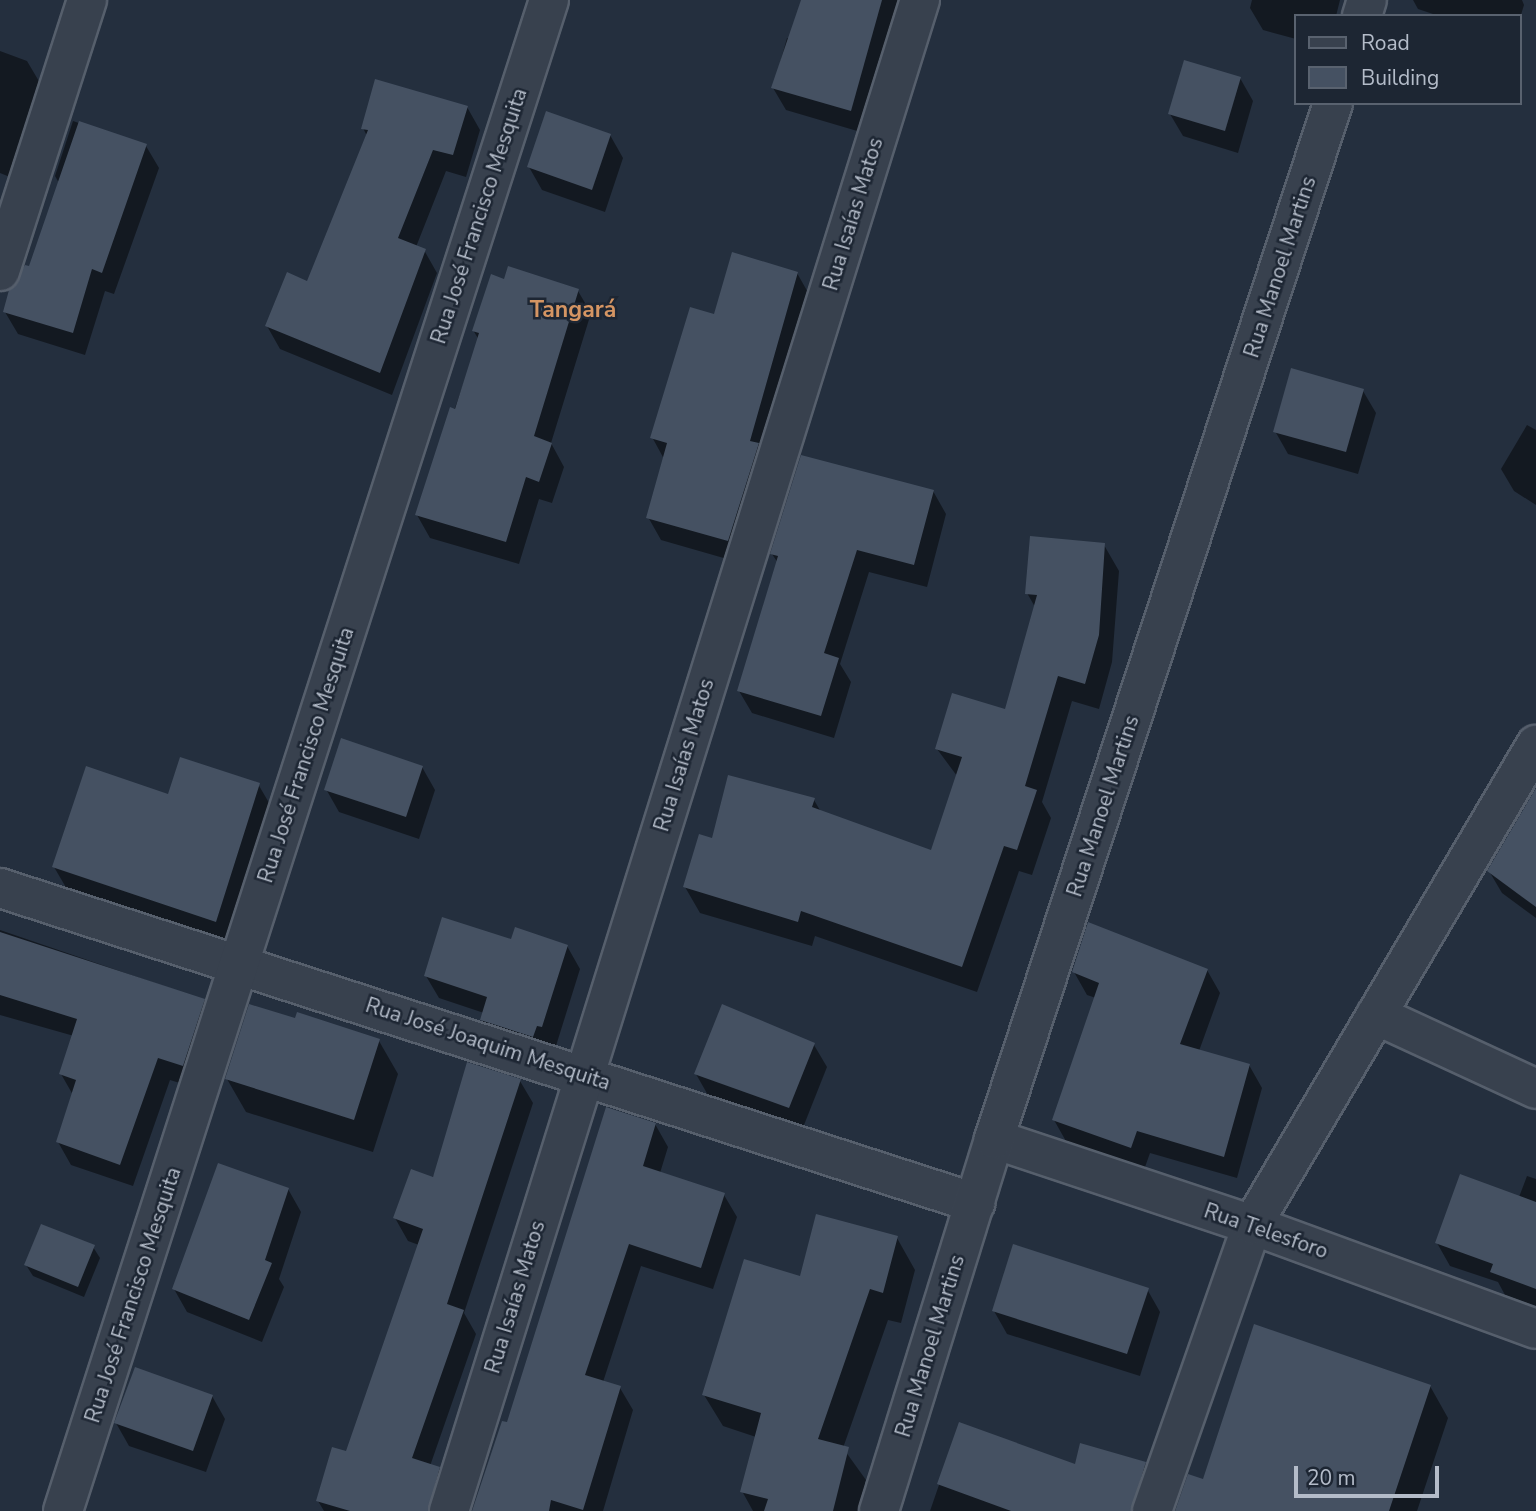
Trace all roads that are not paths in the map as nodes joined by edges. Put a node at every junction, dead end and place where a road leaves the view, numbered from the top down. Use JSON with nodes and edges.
{"nodes":[{"id":1,"x":87,"y":0,"type":"edge"},
{"id":2,"x":549,"y":0,"type":"edge"},
{"id":3,"x":920,"y":0,"type":"edge"},
{"id":4,"x":1332,"y":105,"type":"edge"},
{"id":5,"x":0,"y":271,"type":"edge"},
{"id":6,"x":1536,"y":745,"type":"edge"},
{"id":7,"x":0,"y":888,"type":"edge"},
{"id":8,"x":239,"y":964,"type":"junction"},
{"id":9,"x":1376,"y":1015,"type":"junction"},
{"id":10,"x":584,"y":1075,"type":"junction"},
{"id":11,"x":1536,"y":1088,"type":"edge"},
{"id":12,"x":994,"y":1139,"type":"junction"},
{"id":13,"x":975,"y":1203,"type":"junction"},
{"id":14,"x":1252,"y":1225,"type":"junction"},
{"id":15,"x":1536,"y":1329,"type":"edge"},
{"id":16,"x":64,"y":1511,"type":"edge"},
{"id":17,"x":449,"y":1511,"type":"edge"},
{"id":18,"x":879,"y":1511,"type":"edge"},
{"id":19,"x":1152,"y":1511,"type":"edge"}],
"edges":[{"from":1,"to":5,"type":"street"},
{"from":2,"to":8,"type":"street","name":"Rua José Francisco Mesquita"},
{"from":3,"to":10,"type":"street","name":"Rua Isaías Matos"},
{"from":4,"to":12,"type":"street","name":"Rua Manoel Martins"},
{"from":6,"to":9,"type":"street"},
{"from":7,"to":8,"type":"street","name":"Rua José Joaquim Mesquita"},
{"from":8,"to":10,"type":"street","name":"Rua José Joaquim Mesquita"},
{"from":8,"to":16,"type":"street","name":"Rua José Francisco Mesquita"},
{"from":9,"to":11,"type":"street"},
{"from":9,"to":14,"type":"street"},
{"from":10,"to":13,"type":"street","name":"Rua José Joaquim Mesquita"},
{"from":10,"to":17,"type":"street","name":"Rua Isaías Matos"},
{"from":12,"to":13,"type":"street","name":"Rua Manoel Martins"},
{"from":12,"to":14,"type":"street","name":"Rua Telesforo"},
{"from":13,"to":18,"type":"street","name":"Rua Manoel Martins"},
{"from":14,"to":15,"type":"street","name":"Rua Telesforo"},
{"from":14,"to":19,"type":"street"}]}
